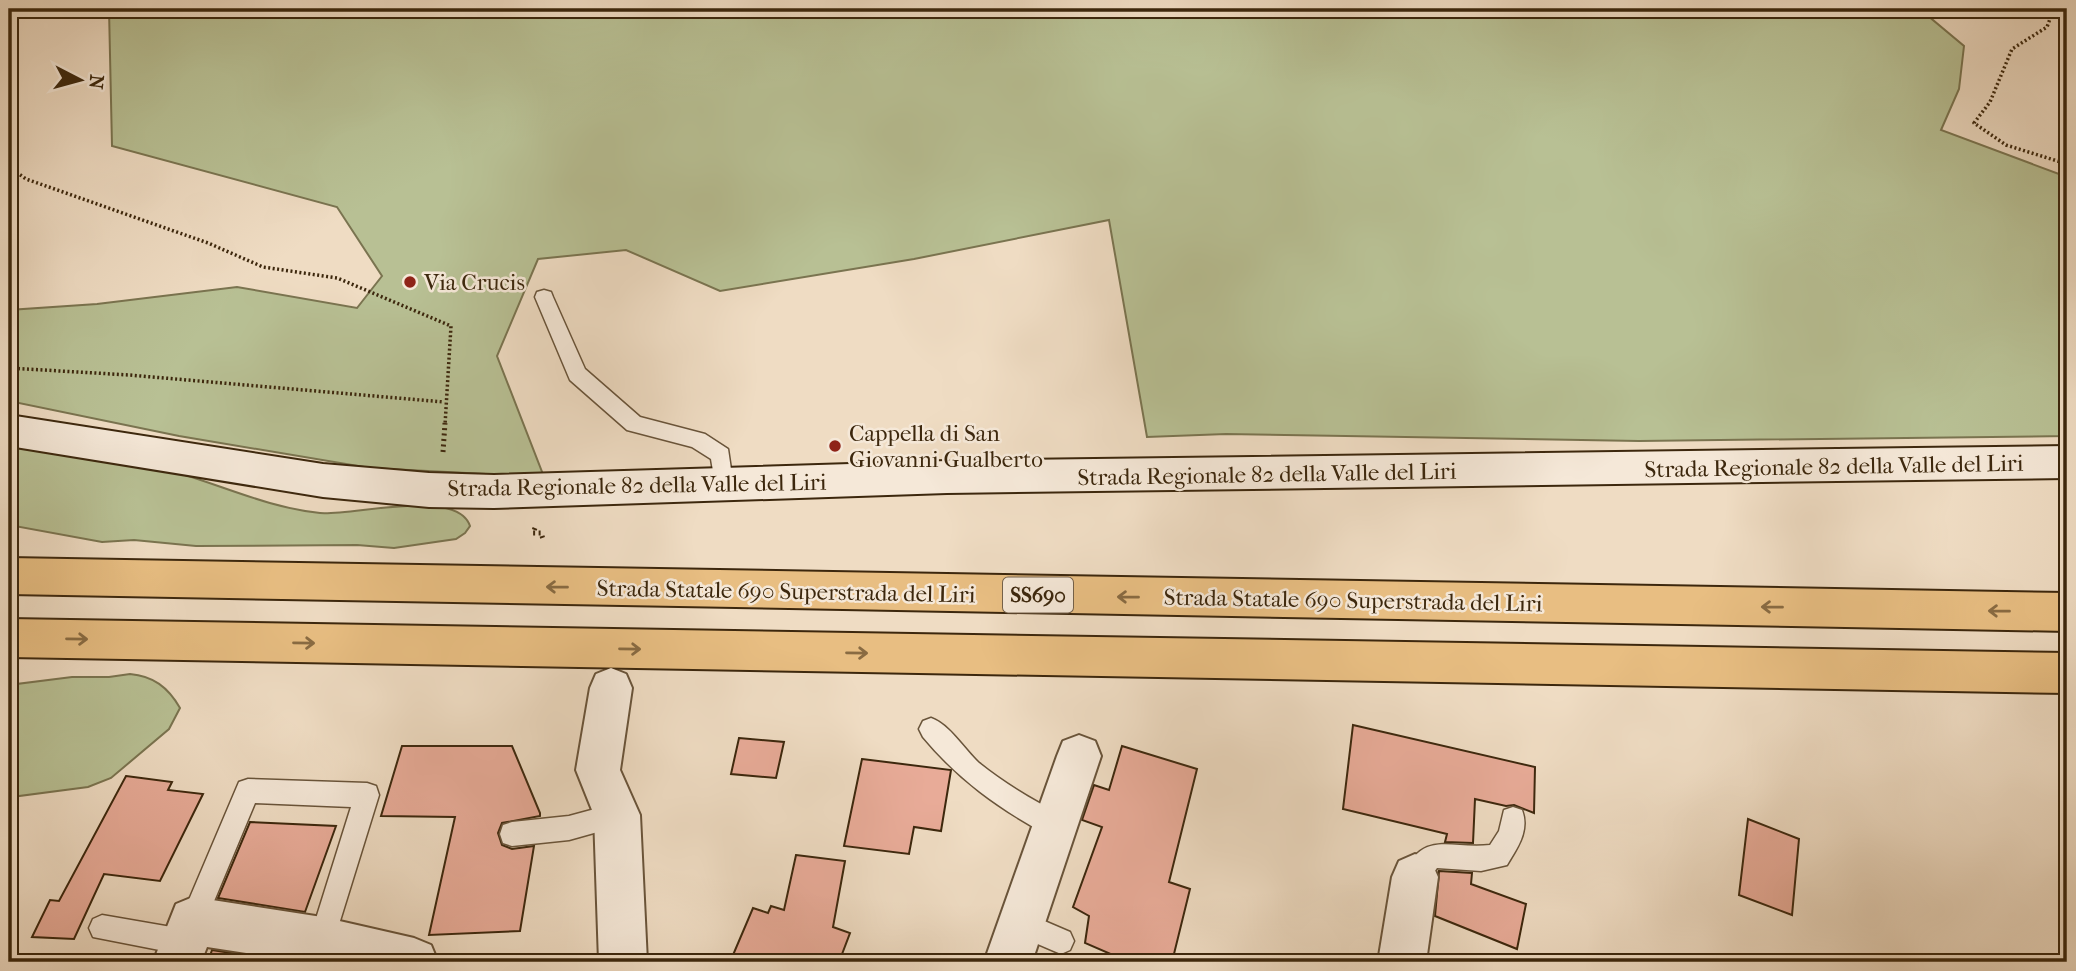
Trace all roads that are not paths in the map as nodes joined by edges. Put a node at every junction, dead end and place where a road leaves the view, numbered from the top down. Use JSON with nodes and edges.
{"nodes":[{"id":1,"x":544,"y":298,"type":"dead end"},
{"id":2,"x":9,"y":430,"type":"edge"},
{"id":3,"x":2067,"y":462,"type":"edge"},
{"id":4,"x":723,"y":483,"type":"junction"},
{"id":5,"x":9,"y":576,"type":"edge"},
{"id":6,"x":2067,"y":612,"type":"edge"},
{"id":7,"x":9,"y":638,"type":"edge"},
{"id":8,"x":2067,"y":673,"type":"edge"},
{"id":9,"x":611,"y":688,"type":"dead end"},
{"id":10,"x":931,"y":729,"type":"dead end"},
{"id":11,"x":1079,"y":756,"type":"dead end"},
{"id":12,"x":617,"y":815,"type":"junction"},
{"id":13,"x":1513,"y":819,"type":"dead end"},
{"id":14,"x":1055,"y":825,"type":"junction"},
{"id":15,"x":512,"y":834,"type":"dead end"},
{"id":16,"x":1415,"y":877,"type":"joint"},
{"id":17,"x":102,"y":928,"type":"dead end"},
{"id":18,"x":322,"y":941,"type":"junction"},
{"id":19,"x":185,"y":942,"type":"edge"},
{"id":20,"x":1030,"y":943,"type":"edge"},
{"id":21,"x":414,"y":962,"type":"edge"},
{"id":22,"x":624,"y":962,"type":"edge"},
{"id":23,"x":1402,"y":962,"type":"edge"}],
"edges":[{"from":1,"to":4,"type":"lane"},
{"from":2,"to":4,"type":"main road","name":"Strada Regionale 82 della Valle del Liri"},
{"from":3,"to":4,"type":"main road","name":"Strada Regionale 82 della Valle del Liri"},
{"from":6,"to":5,"type":"highway","name":"Strada Statale 690 Superstrada del Liri","number":"SS690","one_way":true},
{"from":7,"to":8,"type":"highway","one_way":true},
{"from":9,"to":12,"type":"main road"},
{"from":10,"to":14,"type":"lane"},
{"from":11,"to":14,"type":"main road"},
{"from":12,"to":15,"type":"lane"},
{"from":12,"to":22,"type":"main road"},
{"from":13,"to":16,"type":"lane"},
{"from":14,"to":20,"type":"main road"},
{"from":16,"to":23,"type":"main road"},
{"from":17,"to":19,"type":"lane"},
{"from":18,"to":19,"type":"main road"},
{"from":18,"to":19,"type":"lane"},
{"from":18,"to":21,"type":"main road"}]}
